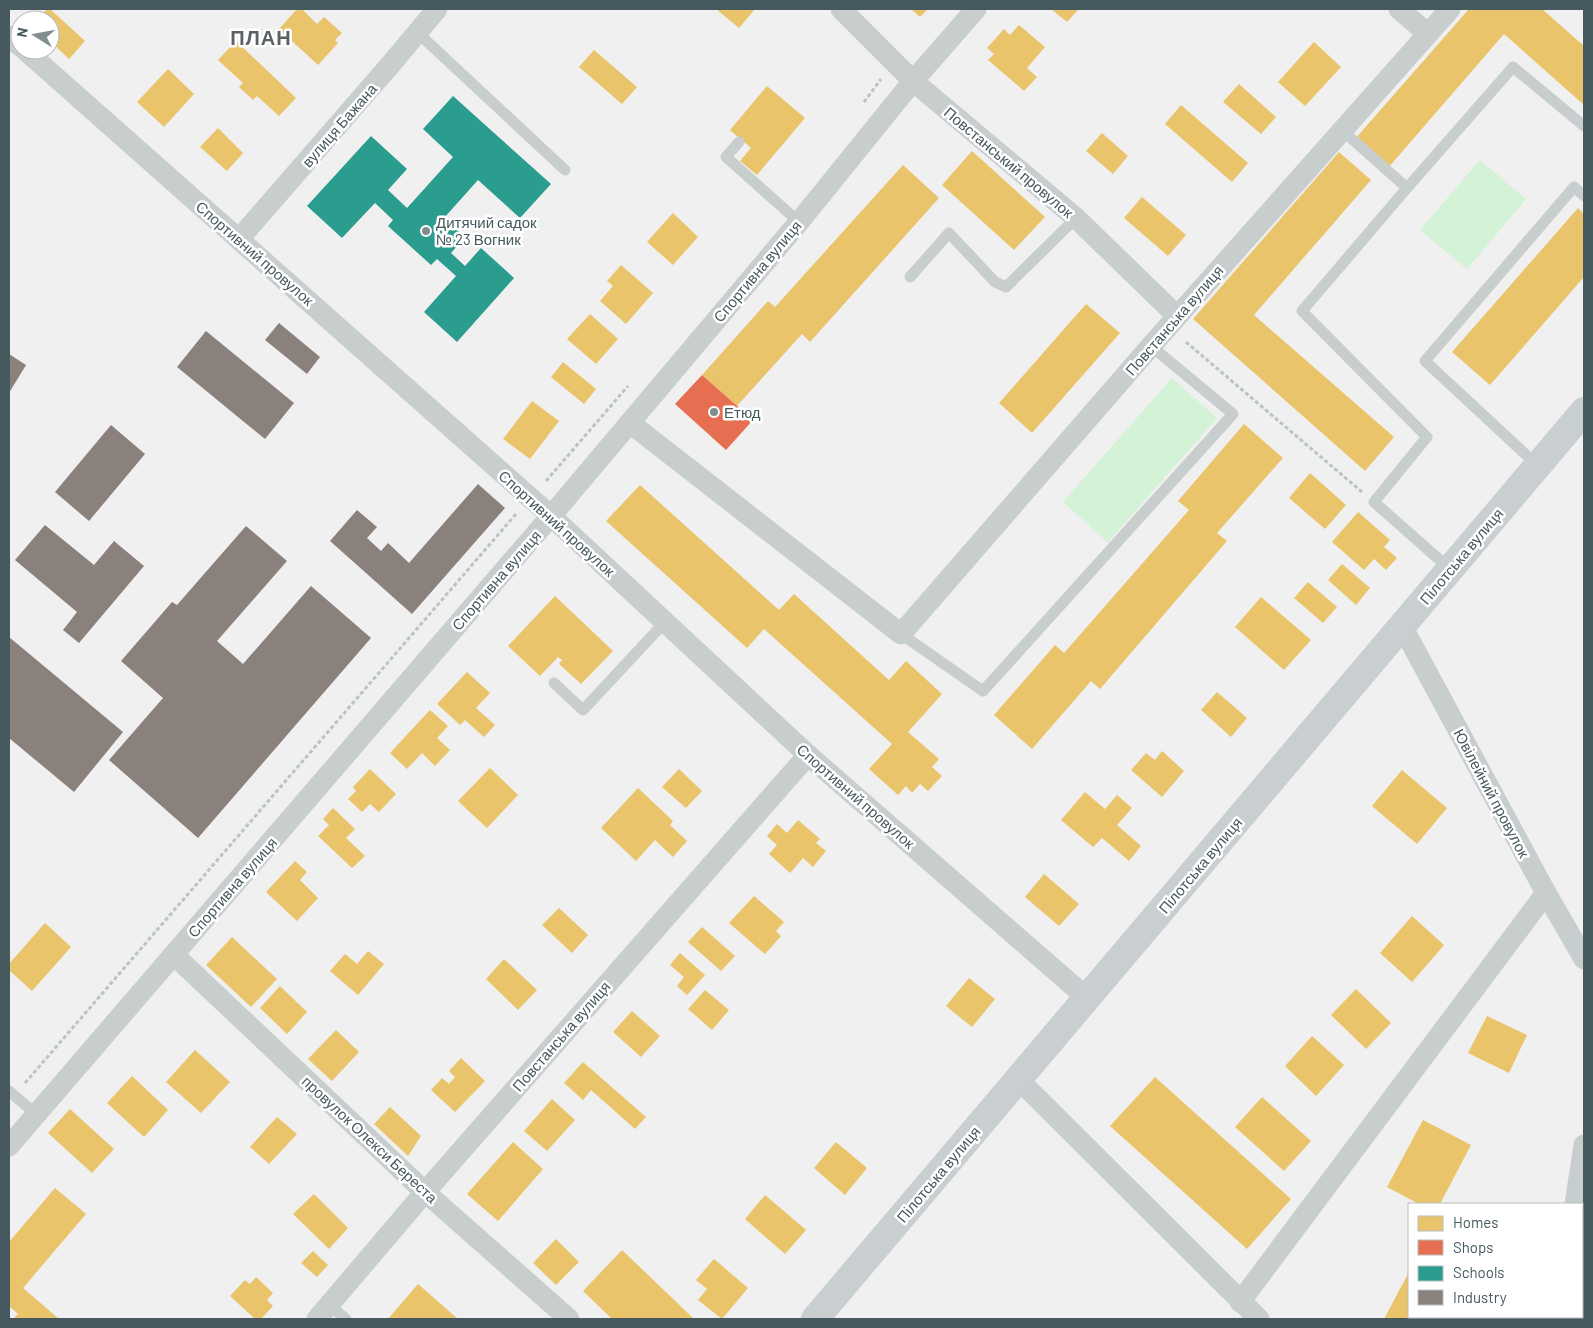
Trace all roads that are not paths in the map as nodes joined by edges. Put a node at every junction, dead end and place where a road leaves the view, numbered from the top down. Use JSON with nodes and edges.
{"nodes":[{"id":1,"x":437,"y":9,"type":"edge"},
{"id":2,"x":841,"y":9,"type":"edge"},
{"id":3,"x":976,"y":9,"type":"edge"},
{"id":4,"x":1399,"y":9,"type":"edge"},
{"id":5,"x":1450,"y":9,"type":"edge"},
{"id":6,"x":418,"y":33,"type":"junction"},
{"id":7,"x":1428,"y":34,"type":"junction"},
{"id":8,"x":35,"y":60,"type":"edge"},
{"id":9,"x":913,"y":81,"type":"junction"},
{"id":10,"x":1584,"y":126,"type":"edge"},
{"id":11,"x":1342,"y":131,"type":"junction"},
{"id":12,"x":739,"y":142,"type":"dead end"},
{"id":13,"x":565,"y":170,"type":"dead end"},
{"id":14,"x":1407,"y":188,"type":"junction"},
{"id":15,"x":1584,"y":196,"type":"edge"},
{"id":16,"x":1076,"y":218,"type":"junction"},
{"id":17,"x":799,"y":222,"type":"junction"},
{"id":18,"x":239,"y":239,"type":"junction"},
{"id":19,"x":910,"y":277,"type":"dead end"},
{"id":20,"x":1173,"y":322,"type":"junction"},
{"id":21,"x":1151,"y":346,"type":"junction"},
{"id":22,"x":1584,"y":412,"type":"edge"},
{"id":23,"x":630,"y":423,"type":"junction"},
{"id":24,"x":1538,"y":466,"type":"junction"},
{"id":25,"x":551,"y":516,"type":"junction"},
{"id":26,"x":1450,"y":569,"type":"junction"},
{"id":27,"x":665,"y":622,"type":"junction"},
{"id":28,"x":1402,"y":626,"type":"junction"},
{"id":29,"x":901,"y":634,"type":"junction"},
{"id":30,"x":554,"y":683,"type":"dead end"},
{"id":31,"x":808,"y":755,"type":"junction"},
{"id":32,"x":1546,"y":893,"type":"junction"},
{"id":33,"x":174,"y":955,"type":"junction"},
{"id":34,"x":1584,"y":959,"type":"edge"},
{"id":35,"x":1087,"y":998,"type":"junction"},
{"id":36,"x":1018,"y":1079,"type":"junction"},
{"id":37,"x":12,"y":1094,"type":"edge"},
{"id":38,"x":36,"y":1114,"type":"junction"},
{"id":39,"x":1584,"y":1144,"type":"edge"},
{"id":40,"x":9,"y":1146,"type":"edge"},
{"id":41,"x":425,"y":1192,"type":"junction"},
{"id":42,"x":1575,"y":1203,"type":"edge"},
{"id":43,"x":1240,"y":1302,"type":"junction"},
{"id":44,"x":323,"y":1312,"type":"edge"},
{"id":45,"x":346,"y":1319,"type":"edge"},
{"id":46,"x":569,"y":1319,"type":"edge"},
{"id":47,"x":815,"y":1319,"type":"edge"},
{"id":48,"x":1259,"y":1319,"type":"edge"}],
"edges":[{"from":1,"to":6,"type":"street","name":"вулиця Бажана"},
{"from":2,"to":9,"type":"street","name":"Повстанський провулок"},
{"from":3,"to":9,"type":"street","name":"Спортивна вулиця"},
{"from":4,"to":7,"type":"street"},
{"from":5,"to":7,"type":"street","name":"Повстанська вулиця"},
{"from":6,"to":13,"type":"lane"},
{"from":6,"to":18,"type":"street","name":"вулиця Бажана"},
{"from":7,"to":11,"type":"street","name":"Повстанська вулиця"},
{"from":8,"to":18,"type":"street","name":"Спортивний провулок"},
{"from":9,"to":16,"type":"street","name":"Повстанський провулок"},
{"from":9,"to":17,"type":"street","name":"Спортивна вулиця"},
{"from":10,"to":14,"type":"lane"},
{"from":11,"to":14,"type":"lane"},
{"from":11,"to":20,"type":"street","name":"Повстанська вулиця"},
{"from":12,"to":17,"type":"lane"},
{"from":14,"to":26,"type":"lane"},
{"from":15,"to":24,"type":"lane"},
{"from":16,"to":19,"type":"lane"},
{"from":16,"to":20,"type":"street","name":"Повстанський провулок"},
{"from":17,"to":23,"type":"street","name":"Спортивна вулиця"},
{"from":18,"to":25,"type":"street","name":"Спортивний провулок"},
{"from":20,"to":21,"type":"street","name":"Повстанська вулиця"},
{"from":21,"to":29,"type":"street","name":"Повстанська вулиця"},
{"from":21,"to":29,"type":"lane"},
{"from":22,"to":24,"type":"main road","name":"Пілотська вулиця"},
{"from":23,"to":25,"type":"street","name":"Спортивна вулиця"},
{"from":23,"to":29,"type":"street"},
{"from":24,"to":26,"type":"main road","name":"Пілотська вулиця"},
{"from":25,"to":27,"type":"street","name":"Спортивний провулок"},
{"from":25,"to":33,"type":"street","name":"Спортивна вулиця"},
{"from":26,"to":28,"type":"main road","name":"Пілотська вулиця"},
{"from":27,"to":30,"type":"lane"},
{"from":27,"to":31,"type":"street","name":"Спортивний провулок"},
{"from":28,"to":32,"type":"street","name":"Ювілейний провулок"},
{"from":28,"to":35,"type":"main road","name":"Пілотська вулиця"},
{"from":31,"to":35,"type":"street","name":"Спортивний провулок"},
{"from":31,"to":41,"type":"street","name":"Повстанська вулиця"},
{"from":32,"to":34,"type":"street","name":"Ювілейний провулок"},
{"from":32,"to":43,"type":"street"},
{"from":33,"to":38,"type":"street","name":"Спортивна вулиця"},
{"from":33,"to":41,"type":"street","name":"провулок Олекси Береста"},
{"from":35,"to":36,"type":"main road","name":"Пілотська вулиця"},
{"from":36,"to":43,"type":"street"},
{"from":36,"to":47,"type":"main road","name":"Пілотська вулиця"},
{"from":37,"to":38,"type":"lane"},
{"from":38,"to":40,"type":"street","name":"Спортивна вулиця"},
{"from":39,"to":42,"type":"street"},
{"from":41,"to":44,"type":"street","name":"Повстанська вулиця"},
{"from":41,"to":46,"type":"street","name":"провулок Олекси Береста"},
{"from":43,"to":48,"type":"street"},
{"from":44,"to":45,"type":"lane"}]}
